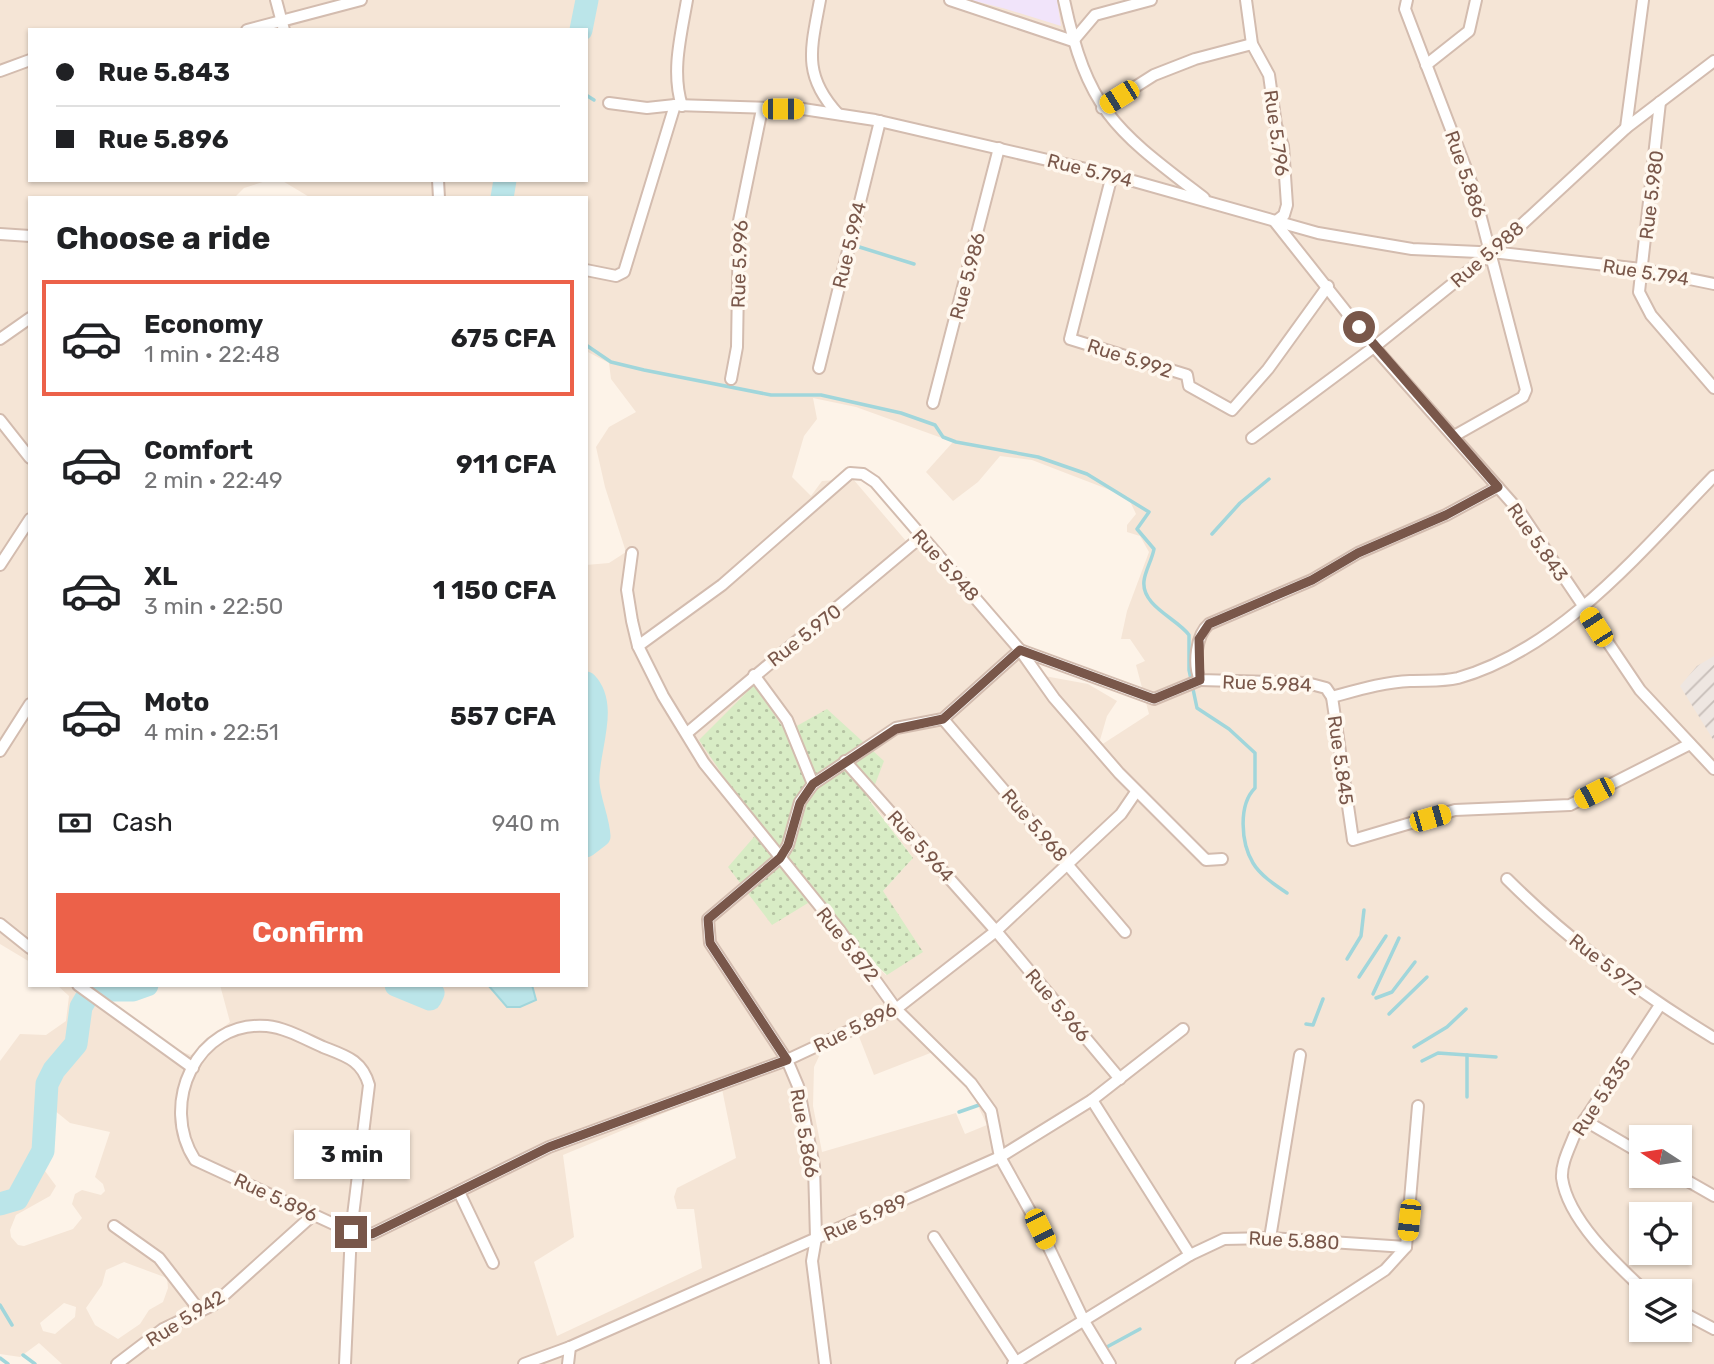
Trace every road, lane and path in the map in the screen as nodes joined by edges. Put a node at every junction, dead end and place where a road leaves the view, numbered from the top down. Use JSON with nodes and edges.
{"nodes":[{"id":1,"x":276,"y":0,"type":"edge"},
{"id":2,"x":361,"y":0,"type":"edge"},
{"id":3,"x":687,"y":0,"type":"edge"},
{"id":4,"x":820,"y":0,"type":"edge"},
{"id":5,"x":950,"y":0,"type":"edge"},
{"id":6,"x":1064,"y":0,"type":"edge"},
{"id":7,"x":1151,"y":0,"type":"edge"},
{"id":8,"x":1246,"y":0,"type":"edge"},
{"id":9,"x":1406,"y":0,"type":"edge"},
{"id":10,"x":1476,"y":0,"type":"edge"},
{"id":11,"x":1643,"y":0,"type":"edge"},
{"id":12,"x":283,"y":24,"type":"edge"},
{"id":13,"x":259,"y":28,"type":"edge"},
{"id":14,"x":1073,"y":41,"type":"junction"},
{"id":15,"x":1252,"y":44,"type":"junction"},
{"id":16,"x":28,"y":61,"type":"edge"},
{"id":17,"x":1714,"y":61,"type":"edge"},
{"id":18,"x":1426,"y":65,"type":"junction"},
{"id":19,"x":0,"y":71,"type":"edge"},
{"id":20,"x":1660,"y":102,"type":"junction"},
{"id":21,"x":609,"y":103,"type":"dead end"},
{"id":22,"x":678,"y":106,"type":"junction"},
{"id":23,"x":1102,"y":108,"type":"junction"},
{"id":24,"x":762,"y":109,"type":"junction"},
{"id":25,"x":838,"y":114,"type":"junction"},
{"id":26,"x":880,"y":121,"type":"junction"},
{"id":27,"x":1626,"y":128,"type":"junction"},
{"id":28,"x":999,"y":148,"type":"junction"},
{"id":29,"x":1112,"y":175,"type":"junction"},
{"id":30,"x":1209,"y":202,"type":"junction"},
{"id":31,"x":1275,"y":222,"type":"junction"},
{"id":32,"x":0,"y":234,"type":"edge"},
{"id":33,"x":28,"y":236,"type":"edge"},
{"id":34,"x":1491,"y":253,"type":"junction"},
{"id":35,"x":1641,"y":269,"type":"junction"},
{"id":36,"x":588,"y":270,"type":"edge"},
{"id":37,"x":1714,"y":284,"type":"edge"},
{"id":38,"x":1328,"y":286,"type":"junction"},
{"id":39,"x":28,"y":319,"type":"edge"},
{"id":40,"x":0,"y":339,"type":"edge"},
{"id":41,"x":1374,"y":347,"type":"junction"},
{"id":42,"x":819,"y":368,"type":"dead end"},
{"id":43,"x":731,"y":379,"type":"dead end"},
{"id":44,"x":1714,"y":388,"type":"edge"},
{"id":45,"x":933,"y":403,"type":"dead end"},
{"id":46,"x":0,"y":420,"type":"edge"},
{"id":47,"x":1454,"y":436,"type":"junction"},
{"id":48,"x":1252,"y":438,"type":"dead end"},
{"id":49,"x":28,"y":455,"type":"edge"},
{"id":50,"x":1714,"y":476,"type":"edge"},
{"id":51,"x":1498,"y":487,"type":"junction"},
{"id":52,"x":28,"y":522,"type":"edge"},
{"id":53,"x":921,"y":537,"type":"junction"},
{"id":54,"x":632,"y":553,"type":"dead end"},
{"id":55,"x":0,"y":565,"type":"edge"},
{"id":56,"x":1584,"y":608,"type":"junction"},
{"id":57,"x":638,"y":646,"type":"junction"},
{"id":58,"x":1020,"y":650,"type":"junction"},
{"id":59,"x":754,"y":675,"type":"junction"},
{"id":60,"x":1200,"y":680,"type":"junction"},
{"id":61,"x":1332,"y":697,"type":"junction"},
{"id":62,"x":28,"y":707,"type":"edge"},
{"id":63,"x":943,"y":719,"type":"junction"},
{"id":64,"x":687,"y":733,"type":"junction"},
{"id":65,"x":1690,"y":744,"type":"junction"},
{"id":66,"x":0,"y":751,"type":"edge"},
{"id":67,"x":845,"y":761,"type":"junction"},
{"id":68,"x":1714,"y":769,"type":"edge"},
{"id":69,"x":813,"y":784,"type":"junction"},
{"id":70,"x":1136,"y":792,"type":"junction"},
{"id":71,"x":780,"y":858,"type":"junction"},
{"id":72,"x":1222,"y":859,"type":"dead end"},
{"id":73,"x":1068,"y":864,"type":"junction"},
{"id":74,"x":1507,"y":879,"type":"dead end"},
{"id":75,"x":0,"y":924,"type":"edge"},
{"id":76,"x":996,"y":931,"type":"junction"},
{"id":77,"x":1125,"y":932,"type":"dead end"},
{"id":78,"x":28,"y":946,"type":"edge"},
{"id":79,"x":81,"y":987,"type":"edge"},
{"id":80,"x":1660,"y":1005,"type":"junction"},
{"id":81,"x":897,"y":1009,"type":"junction"},
{"id":82,"x":1183,"y":1030,"type":"dead end"},
{"id":83,"x":1714,"y":1038,"type":"edge"},
{"id":84,"x":1300,"y":1055,"type":"dead end"},
{"id":85,"x":787,"y":1060,"type":"junction"},
{"id":86,"x":193,"y":1068,"type":"junction"},
{"id":87,"x":1120,"y":1079,"type":"junction"},
{"id":88,"x":1092,"y":1100,"type":"junction"},
{"id":89,"x":1418,"y":1105,"type":"dead end"},
{"id":90,"x":1584,"y":1120,"type":"junction"},
{"id":91,"x":1629,"y":1146,"type":"edge"},
{"id":92,"x":1000,"y":1157,"type":"junction"},
{"id":93,"x":1692,"y":1183,"type":"edge"},
{"id":94,"x":460,"y":1192,"type":"junction"},
{"id":95,"x":1714,"y":1196,"type":"edge"},
{"id":96,"x":313,"y":1215,"type":"junction"},
{"id":97,"x":114,"y":1226,"type":"dead end"},
{"id":98,"x":351,"y":1232,"type":"junction"},
{"id":99,"x":934,"y":1237,"type":"dead end"},
{"id":100,"x":816,"y":1238,"type":"junction"},
{"id":101,"x":1270,"y":1238,"type":"junction"},
{"id":102,"x":1406,"y":1247,"type":"junction"},
{"id":103,"x":1190,"y":1255,"type":"junction"},
{"id":104,"x":493,"y":1263,"type":"dead end"},
{"id":105,"x":1633,"y":1279,"type":"edge"},
{"id":106,"x":200,"y":1311,"type":"junction"},
{"id":107,"x":1692,"y":1317,"type":"edge"},
{"id":108,"x":1084,"y":1321,"type":"junction"},
{"id":109,"x":1714,"y":1329,"type":"edge"},
{"id":110,"x":570,"y":1348,"type":"junction"},
{"id":111,"x":1015,"y":1363,"type":"edge"},
{"id":112,"x":117,"y":1364,"type":"edge"},
{"id":113,"x":345,"y":1364,"type":"edge"},
{"id":114,"x":524,"y":1364,"type":"edge"},
{"id":115,"x":568,"y":1364,"type":"edge"},
{"id":116,"x":825,"y":1364,"type":"edge"},
{"id":117,"x":1110,"y":1364,"type":"edge"},
{"id":118,"x":1241,"y":1364,"type":"edge"}],
"edges":[{"from":1,"to":12,"type":"street"},
{"from":2,"to":12,"type":"street"},
{"from":3,"to":22,"type":"street"},
{"from":4,"to":25,"type":"street"},
{"from":5,"to":14,"type":"street"},
{"from":6,"to":14,"type":"street"},
{"from":7,"to":14,"type":"street"},
{"from":8,"to":15,"type":"street","name":"Rue 5.796"},
{"from":9,"to":18,"type":"street","name":"Rue 5.886"},
{"from":10,"to":18,"type":"street"},
{"from":11,"to":27,"type":"street"},
{"from":12,"to":13,"type":"street"},
{"from":14,"to":23,"type":"street"},
{"from":15,"to":23,"type":"street"},
{"from":15,"to":31,"type":"street","name":"Rue 5.796"},
{"from":16,"to":19,"type":"street"},
{"from":17,"to":20,"type":"street","name":"Rue 5.988"},
{"from":18,"to":34,"type":"street","name":"Rue 5.886"},
{"from":20,"to":27,"type":"street","name":"Rue 5.988"},
{"from":20,"to":35,"type":"street","name":"Rue 5.980"},
{"from":21,"to":22,"type":"street"},
{"from":22,"to":24,"type":"street","name":"Rue 5.794"},
{"from":22,"to":36,"type":"street"},
{"from":23,"to":30,"type":"street"},
{"from":24,"to":25,"type":"street","name":"Rue 5.794"},
{"from":24,"to":43,"type":"street","name":"Rue 5.996"},
{"from":25,"to":26,"type":"street","name":"Rue 5.794"},
{"from":26,"to":28,"type":"street","name":"Rue 5.794"},
{"from":26,"to":42,"type":"street","name":"Rue 5.994"},
{"from":27,"to":34,"type":"street","name":"Rue 5.988"},
{"from":28,"to":29,"type":"street","name":"Rue 5.794"},
{"from":28,"to":45,"type":"street","name":"Rue 5.986"},
{"from":29,"to":30,"type":"street","name":"Rue 5.794"},
{"from":29,"to":38,"type":"street","name":"Rue 5.992"},
{"from":30,"to":31,"type":"street","name":"Rue 5.794"},
{"from":31,"to":34,"type":"street","name":"Rue 5.794"},
{"from":31,"to":38,"type":"street","name":"Rue 5.843"},
{"from":32,"to":33,"type":"street"},
{"from":34,"to":35,"type":"street","name":"Rue 5.794"},
{"from":34,"to":41,"type":"street","name":"Rue 5.988"},
{"from":34,"to":47,"type":"street","name":"Rue 5.886"},
{"from":35,"to":37,"type":"street","name":"Rue 5.794"},
{"from":35,"to":44,"type":"street","name":"Rue 5.980"},
{"from":38,"to":41,"type":"street","name":"Rue 5.843"},
{"from":39,"to":40,"type":"street"},
{"from":41,"to":47,"type":"street","name":"Rue 5.843"},
{"from":41,"to":48,"type":"street","name":"Rue 5.988"},
{"from":46,"to":49,"type":"street"},
{"from":47,"to":51,"type":"street","name":"Rue 5.843"},
{"from":50,"to":56,"type":"street","name":"Rue 5.845"},
{"from":51,"to":56,"type":"street","name":"Rue 5.843"},
{"from":51,"to":60,"type":"street","name":"Rue 5.984"},
{"from":52,"to":55,"type":"street"},
{"from":53,"to":57,"type":"street","name":"Rue 5.948"},
{"from":53,"to":58,"type":"street","name":"Rue 5.948"},
{"from":53,"to":59,"type":"street","name":"Rue 5.970"},
{"from":54,"to":57,"type":"street","name":"Rue 5.872"},
{"from":56,"to":61,"type":"street","name":"Rue 5.845"},
{"from":56,"to":65,"type":"street","name":"Rue 5.843"},
{"from":57,"to":64,"type":"street","name":"Rue 5.872"},
{"from":58,"to":60,"type":"street"},
{"from":58,"to":63,"type":"street","name":"Rue 5.866"},
{"from":58,"to":70,"type":"street","name":"Rue 5.948"},
{"from":59,"to":64,"type":"street","name":"Rue 5.970"},
{"from":59,"to":69,"type":"street"},
{"from":60,"to":61,"type":"street","name":"Rue 5.984"},
{"from":61,"to":65,"type":"street","name":"Rue 5.845"},
{"from":62,"to":66,"type":"street"},
{"from":63,"to":67,"type":"street","name":"Rue 5.866"},
{"from":63,"to":73,"type":"street","name":"Rue 5.968"},
{"from":64,"to":71,"type":"street","name":"Rue 5.872"},
{"from":65,"to":68,"type":"street","name":"Rue 5.843"},
{"from":67,"to":69,"type":"street","name":"Rue 5.866"},
{"from":67,"to":76,"type":"street","name":"Rue 5.964"},
{"from":69,"to":71,"type":"street","name":"Rue 5.866"},
{"from":70,"to":72,"type":"street","name":"Rue 5.948"},
{"from":70,"to":73,"type":"street","name":"Rue 5.896"},
{"from":71,"to":81,"type":"street","name":"Rue 5.872"},
{"from":71,"to":85,"type":"street","name":"Rue 5.866"},
{"from":73,"to":76,"type":"street","name":"Rue 5.896"},
{"from":73,"to":77,"type":"street","name":"Rue 5.968"},
{"from":74,"to":80,"type":"street","name":"Rue 5.972"},
{"from":75,"to":78,"type":"street"},
{"from":76,"to":81,"type":"street","name":"Rue 5.896"},
{"from":76,"to":87,"type":"street","name":"Rue 5.966"},
{"from":79,"to":86,"type":"street"},
{"from":80,"to":83,"type":"street","name":"Rue 5.972"},
{"from":80,"to":90,"type":"street","name":"Rue 5.835"},
{"from":81,"to":85,"type":"street","name":"Rue 5.896"},
{"from":81,"to":92,"type":"street","name":"Rue 5.872"},
{"from":82,"to":87,"type":"street","name":"Rue 5.989"},
{"from":84,"to":101,"type":"street"},
{"from":85,"to":94,"type":"street","name":"Rue 5.896"},
{"from":85,"to":100,"type":"street","name":"Rue 5.866"},
{"from":86,"to":96,"type":"street","name":"Rue 5.896"},
{"from":86,"to":98,"type":"street","name":"Rue 5.896"},
{"from":87,"to":88,"type":"street","name":"Rue 5.989"},
{"from":88,"to":92,"type":"street","name":"Rue 5.989"},
{"from":88,"to":103,"type":"street"},
{"from":89,"to":102,"type":"street"},
{"from":90,"to":91,"type":"street"},
{"from":90,"to":105,"type":"street","name":"Rue 5.835"},
{"from":92,"to":100,"type":"street","name":"Rue 5.989"},
{"from":92,"to":108,"type":"street","name":"Rue 5.872"},
{"from":93,"to":95,"type":"street"},
{"from":94,"to":98,"type":"street","name":"Rue 5.896"},
{"from":94,"to":104,"type":"street"},
{"from":96,"to":98,"type":"street","name":"Rue 5.896"},
{"from":96,"to":106,"type":"street","name":"Rue 5.942"},
{"from":97,"to":106,"type":"street"},
{"from":98,"to":113,"type":"street","name":"Rue 5.896"},
{"from":99,"to":111,"type":"street"},
{"from":100,"to":110,"type":"street","name":"Rue 5.989"},
{"from":100,"to":116,"type":"street","name":"Rue 5.866"},
{"from":101,"to":102,"type":"street","name":"Rue 5.880"},
{"from":101,"to":103,"type":"street","name":"Rue 5.880"},
{"from":102,"to":118,"type":"street"},
{"from":103,"to":108,"type":"street","name":"Rue 5.880"},
{"from":106,"to":112,"type":"street","name":"Rue 5.942"},
{"from":107,"to":109,"type":"street"},
{"from":108,"to":111,"type":"street","name":"Rue 5.880"},
{"from":108,"to":117,"type":"street","name":"Rue 5.872"},
{"from":110,"to":114,"type":"street","name":"Rue 5.989"},
{"from":110,"to":115,"type":"street"}]}
